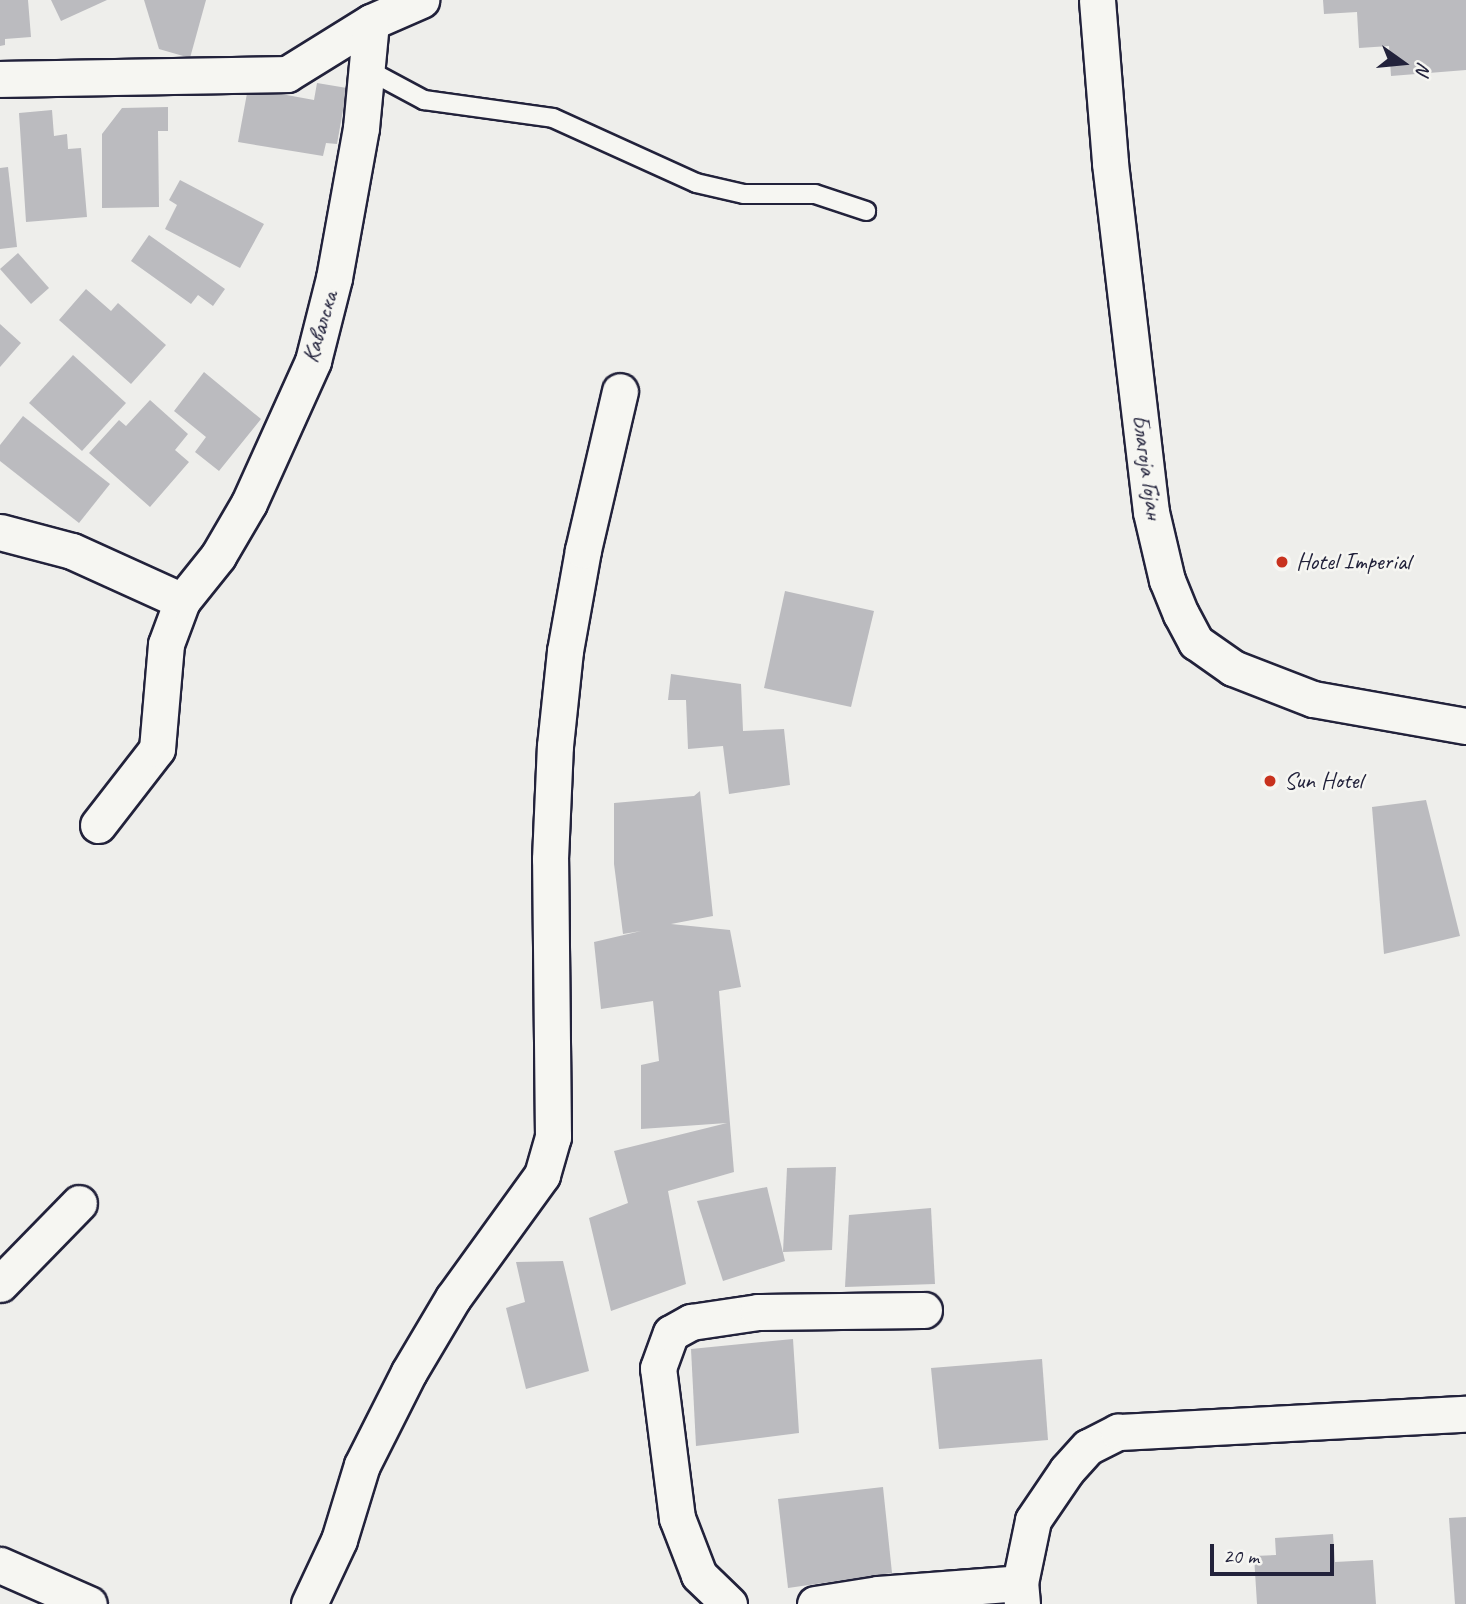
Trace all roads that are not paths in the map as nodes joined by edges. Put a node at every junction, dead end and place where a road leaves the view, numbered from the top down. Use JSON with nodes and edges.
{"nodes":[{"id":1,"x":421,"y":0,"type":"edge"},
{"id":2,"x":1097,"y":0,"type":"edge"},
{"id":3,"x":371,"y":22,"type":"junction"},
{"id":4,"x":368,"y":70,"type":"junction"},
{"id":5,"x":0,"y":79,"type":"edge"},
{"id":6,"x":866,"y":211,"type":"dead end"},
{"id":7,"x":620,"y":391,"type":"dead end"},
{"id":8,"x":0,"y":533,"type":"edge"},
{"id":9,"x":182,"y":601,"type":"junction"},
{"id":10,"x":1466,"y":726,"type":"edge"},
{"id":11,"x":98,"y":825,"type":"dead end"},
{"id":12,"x":79,"y":1203,"type":"dead end"},
{"id":13,"x":0,"y":1284,"type":"edge"},
{"id":14,"x":924,"y":1311,"type":"dead end"},
{"id":15,"x":1466,"y":1414,"type":"edge"},
{"id":16,"x":0,"y":1565,"type":"edge"},
{"id":17,"x":1021,"y":1594,"type":"edge"},
{"id":18,"x":89,"y":1604,"type":"edge"},
{"id":19,"x":309,"y":1604,"type":"edge"},
{"id":20,"x":729,"y":1604,"type":"edge"},
{"id":21,"x":815,"y":1604,"type":"edge"}],
"edges":[{"from":1,"to":3,"type":"street"},
{"from":2,"to":10,"type":"street","name":"Благоја Гојан"},
{"from":3,"to":4,"type":"street","name":"Кавалска"},
{"from":3,"to":5,"type":"street"},
{"from":4,"to":6,"type":"lane"},
{"from":4,"to":9,"type":"street","name":"Кавалска"},
{"from":7,"to":19,"type":"street"},
{"from":8,"to":9,"type":"street"},
{"from":9,"to":11,"type":"street","name":"Кавалска"},
{"from":12,"to":13,"type":"street"},
{"from":14,"to":20,"type":"street"},
{"from":15,"to":17,"type":"street"},
{"from":16,"to":18,"type":"street"},
{"from":17,"to":21,"type":"street"}]}
